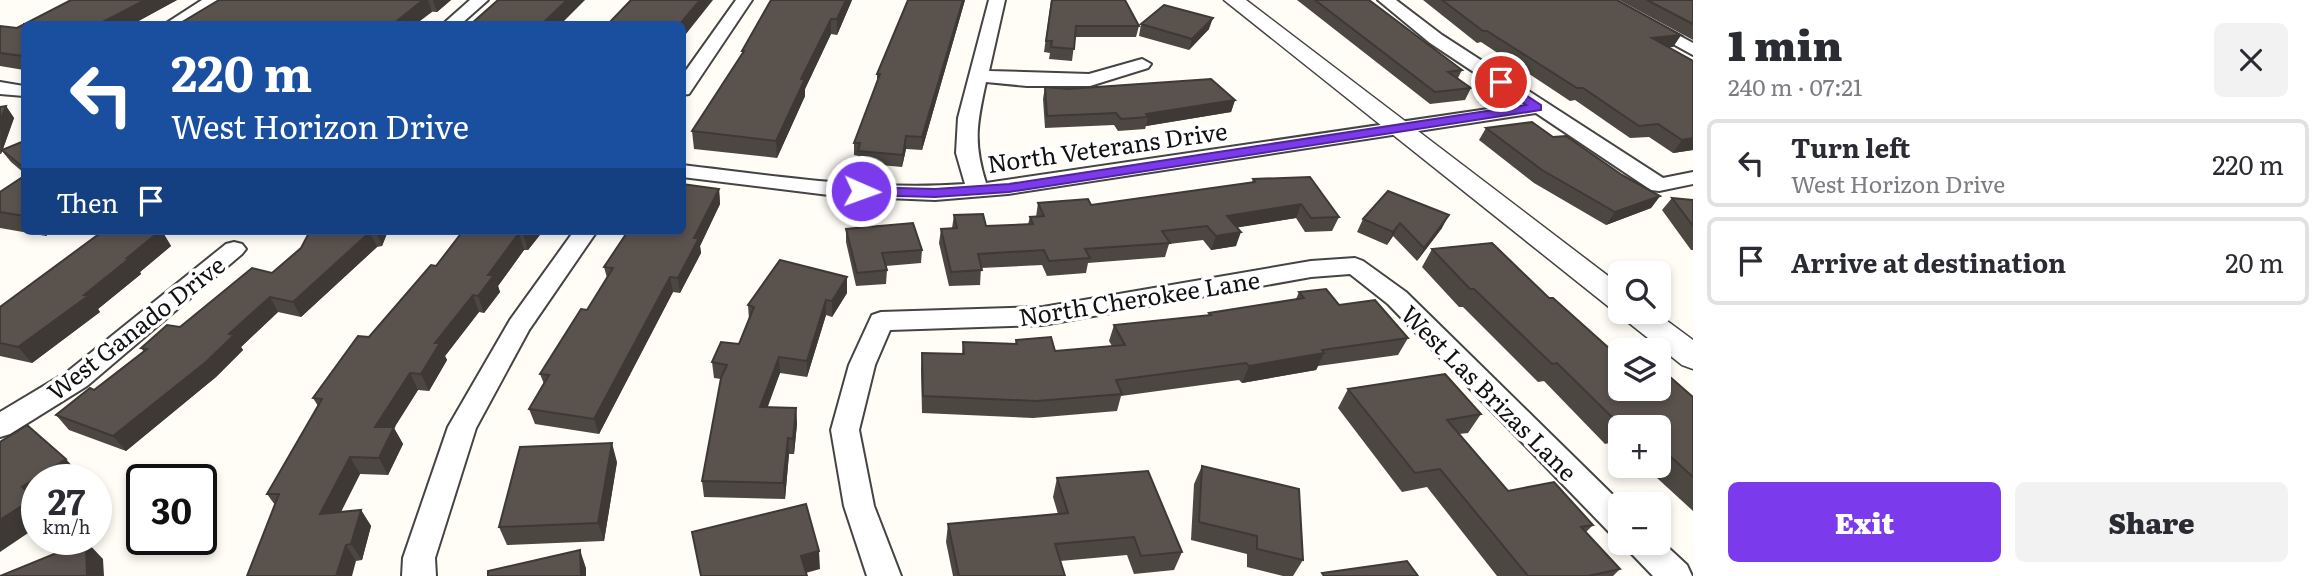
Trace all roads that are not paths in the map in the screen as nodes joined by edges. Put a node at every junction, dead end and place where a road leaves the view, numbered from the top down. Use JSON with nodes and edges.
{"nodes":[{"id":1,"x":214,"y":0,"type":"edge"},
{"id":2,"x":480,"y":0,"type":"edge"},
{"id":3,"x":744,"y":0,"type":"edge"},
{"id":4,"x":997,"y":0,"type":"edge"},
{"id":5,"x":1234,"y":0,"type":"edge"},
{"id":6,"x":1386,"y":0,"type":"edge"},
{"id":7,"x":1601,"y":0,"type":"edge"},
{"id":8,"x":178,"y":21,"type":"edge"},
{"id":9,"x":455,"y":21,"type":"edge"},
{"id":10,"x":1693,"y":50,"type":"edge"},
{"id":11,"x":1142,"y":64,"type":"dead end"},
{"id":12,"x":980,"y":76,"type":"junction"},
{"id":13,"x":686,"y":84,"type":"edge"},
{"id":14,"x":0,"y":88,"type":"edge"},
{"id":15,"x":21,"y":91,"type":"edge"},
{"id":16,"x":1537,"y":107,"type":"junction"},
{"id":17,"x":1401,"y":130,"type":"junction"},
{"id":18,"x":686,"y":171,"type":"edge"},
{"id":19,"x":1693,"y":178,"type":"edge"},
{"id":20,"x":977,"y":190,"type":"junction"},
{"id":21,"x":583,"y":235,"type":"edge"},
{"id":22,"x":234,"y":248,"type":"dead end"},
{"id":23,"x":1354,"y":266,"type":"joint"},
{"id":24,"x":1608,"y":291,"type":"edge"},
{"id":25,"x":1650,"y":324,"type":"edge"},
{"id":26,"x":1693,"y":357,"type":"edge"},
{"id":27,"x":0,"y":426,"type":"edge"},
{"id":28,"x":1608,"y":510,"type":"edge"},
{"id":29,"x":1654,"y":555,"type":"edge"},
{"id":30,"x":419,"y":576,"type":"edge"},
{"id":31,"x":884,"y":576,"type":"edge"},
{"id":32,"x":1675,"y":576,"type":"edge"}],
"edges":[{"from":1,"to":8,"type":"street"},
{"from":2,"to":9,"type":"street"},
{"from":3,"to":13,"type":"street"},
{"from":4,"to":12,"type":"street"},
{"from":5,"to":17,"type":"street"},
{"from":6,"to":16,"type":"street"},
{"from":7,"to":10,"type":"street"},
{"from":11,"to":12,"type":"street"},
{"from":12,"to":20,"type":"street"},
{"from":14,"to":15,"type":"street"},
{"from":16,"to":17,"type":"street","name":"North Veterans Drive"},
{"from":16,"to":19,"type":"street"},
{"from":17,"to":20,"type":"street","name":"North Veterans Drive"},
{"from":17,"to":24,"type":"street"},
{"from":18,"to":20,"type":"street","name":"North Veterans Drive"},
{"from":21,"to":30,"type":"street"},
{"from":22,"to":27,"type":"street","name":"West Ganado Drive"},
{"from":23,"to":28,"type":"street","name":"West Las Brizas Lane"},
{"from":23,"to":31,"type":"street","name":"North Cherokee Lane"},
{"from":25,"to":26,"type":"street"},
{"from":29,"to":32,"type":"street"}]}
